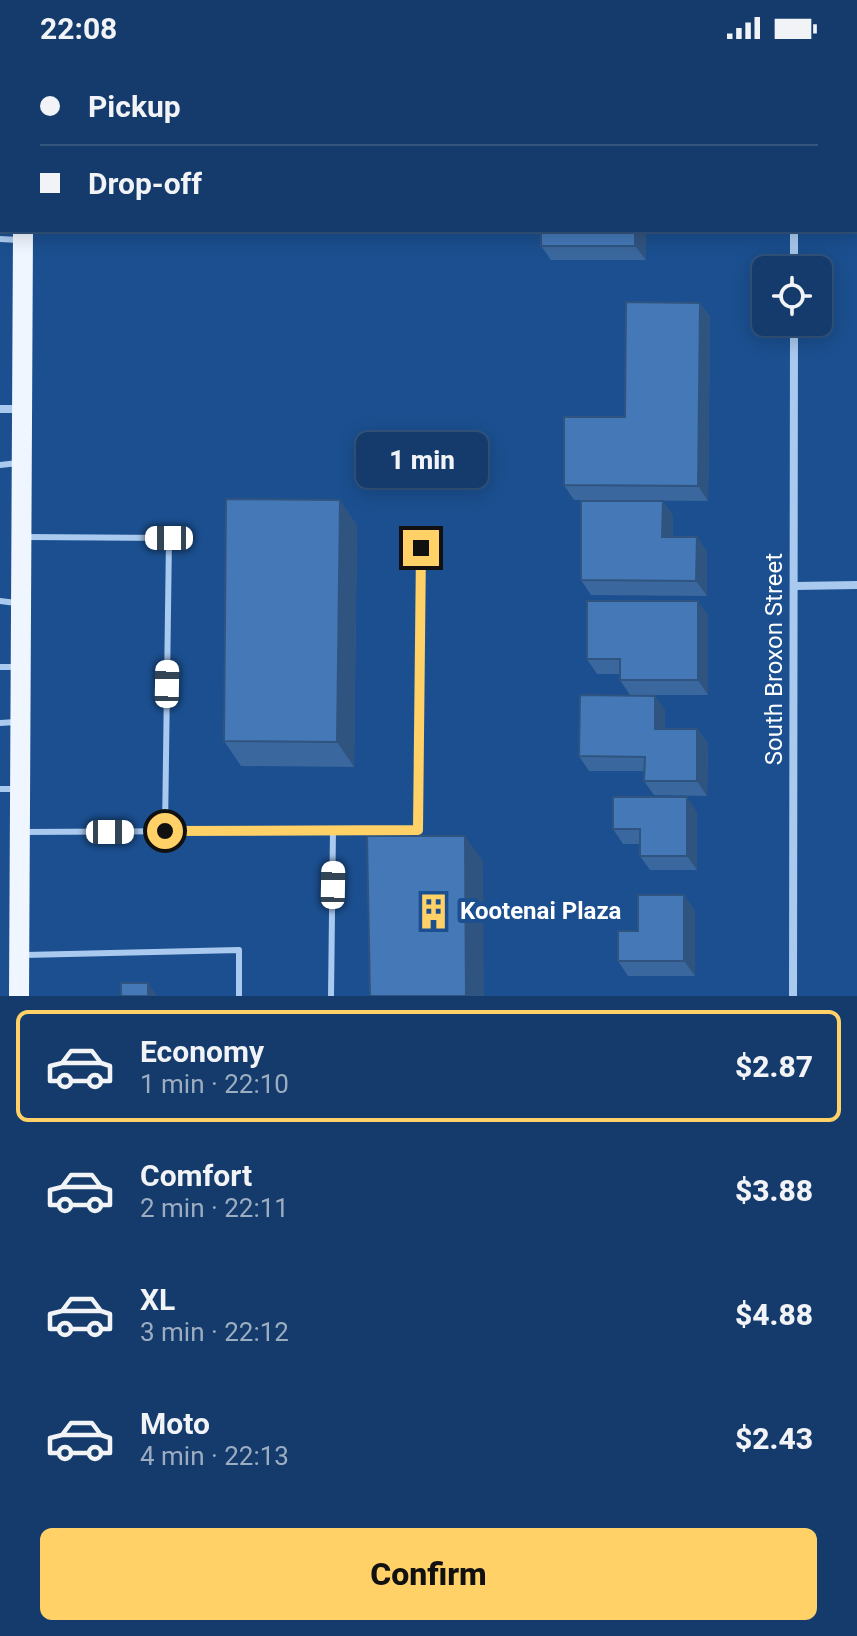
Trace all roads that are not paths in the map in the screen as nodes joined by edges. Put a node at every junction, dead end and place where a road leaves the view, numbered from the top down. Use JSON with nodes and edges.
{"nodes":[{"id":1,"x":794,"y":232,"type":"edge"},
{"id":2,"x":23,"y":235,"type":"edge"},
{"id":3,"x":0,"y":239,"type":"edge"},
{"id":4,"x":794,"y":256,"type":"edge"},
{"id":5,"x":794,"y":336,"type":"edge"},
{"id":6,"x":0,"y":409,"type":"edge"},
{"id":7,"x":21,"y":409,"type":"junction"},
{"id":8,"x":21,"y":462,"type":"junction"},
{"id":9,"x":0,"y":465,"type":"edge"},
{"id":10,"x":21,"y":537,"type":"junction"},
{"id":11,"x":421,"y":548,"type":"dead end"},
{"id":12,"x":857,"y":585,"type":"edge"},
{"id":13,"x":795,"y":586,"type":"junction"},
{"id":14,"x":0,"y":601,"type":"edge"},
{"id":15,"x":21,"y":604,"type":"junction"},
{"id":16,"x":10,"y":667,"type":"edge"},
{"id":17,"x":10,"y":722,"type":"edge"},
{"id":18,"x":10,"y":789,"type":"edge"},
{"id":19,"x":333,"y":830,"type":"junction"},
{"id":20,"x":165,"y":831,"type":"junction"},
{"id":21,"x":20,"y":832,"type":"junction"},
{"id":22,"x":19,"y":955,"type":"junction"},
{"id":23,"x":19,"y":996,"type":"edge"},
{"id":24,"x":239,"y":996,"type":"edge"},
{"id":25,"x":331,"y":996,"type":"edge"},
{"id":26,"x":793,"y":996,"type":"edge"}],
"edges":[{"from":1,"to":4,"type":"street"},
{"from":2,"to":3,"type":"lane"},
{"from":2,"to":7,"type":"main road"},
{"from":5,"to":13,"type":"street","name":"South Broxon Street"},
{"from":6,"to":7,"type":"street"},
{"from":7,"to":8,"type":"main road"},
{"from":8,"to":9,"type":"lane"},
{"from":8,"to":10,"type":"main road"},
{"from":10,"to":15,"type":"main road"},
{"from":10,"to":20,"type":"lane"},
{"from":11,"to":19,"type":"lane"},
{"from":12,"to":13,"type":"street"},
{"from":13,"to":26,"type":"street","name":"South Broxon Street"},
{"from":14,"to":15,"type":"lane"},
{"from":15,"to":16,"type":"main road"},
{"from":16,"to":17,"type":"main road"},
{"from":17,"to":18,"type":"main road"},
{"from":18,"to":21,"type":"main road"},
{"from":19,"to":20,"type":"lane"},
{"from":19,"to":25,"type":"lane"},
{"from":20,"to":21,"type":"lane"},
{"from":21,"to":22,"type":"main road"},
{"from":22,"to":23,"type":"main road"},
{"from":22,"to":24,"type":"lane"}]}
